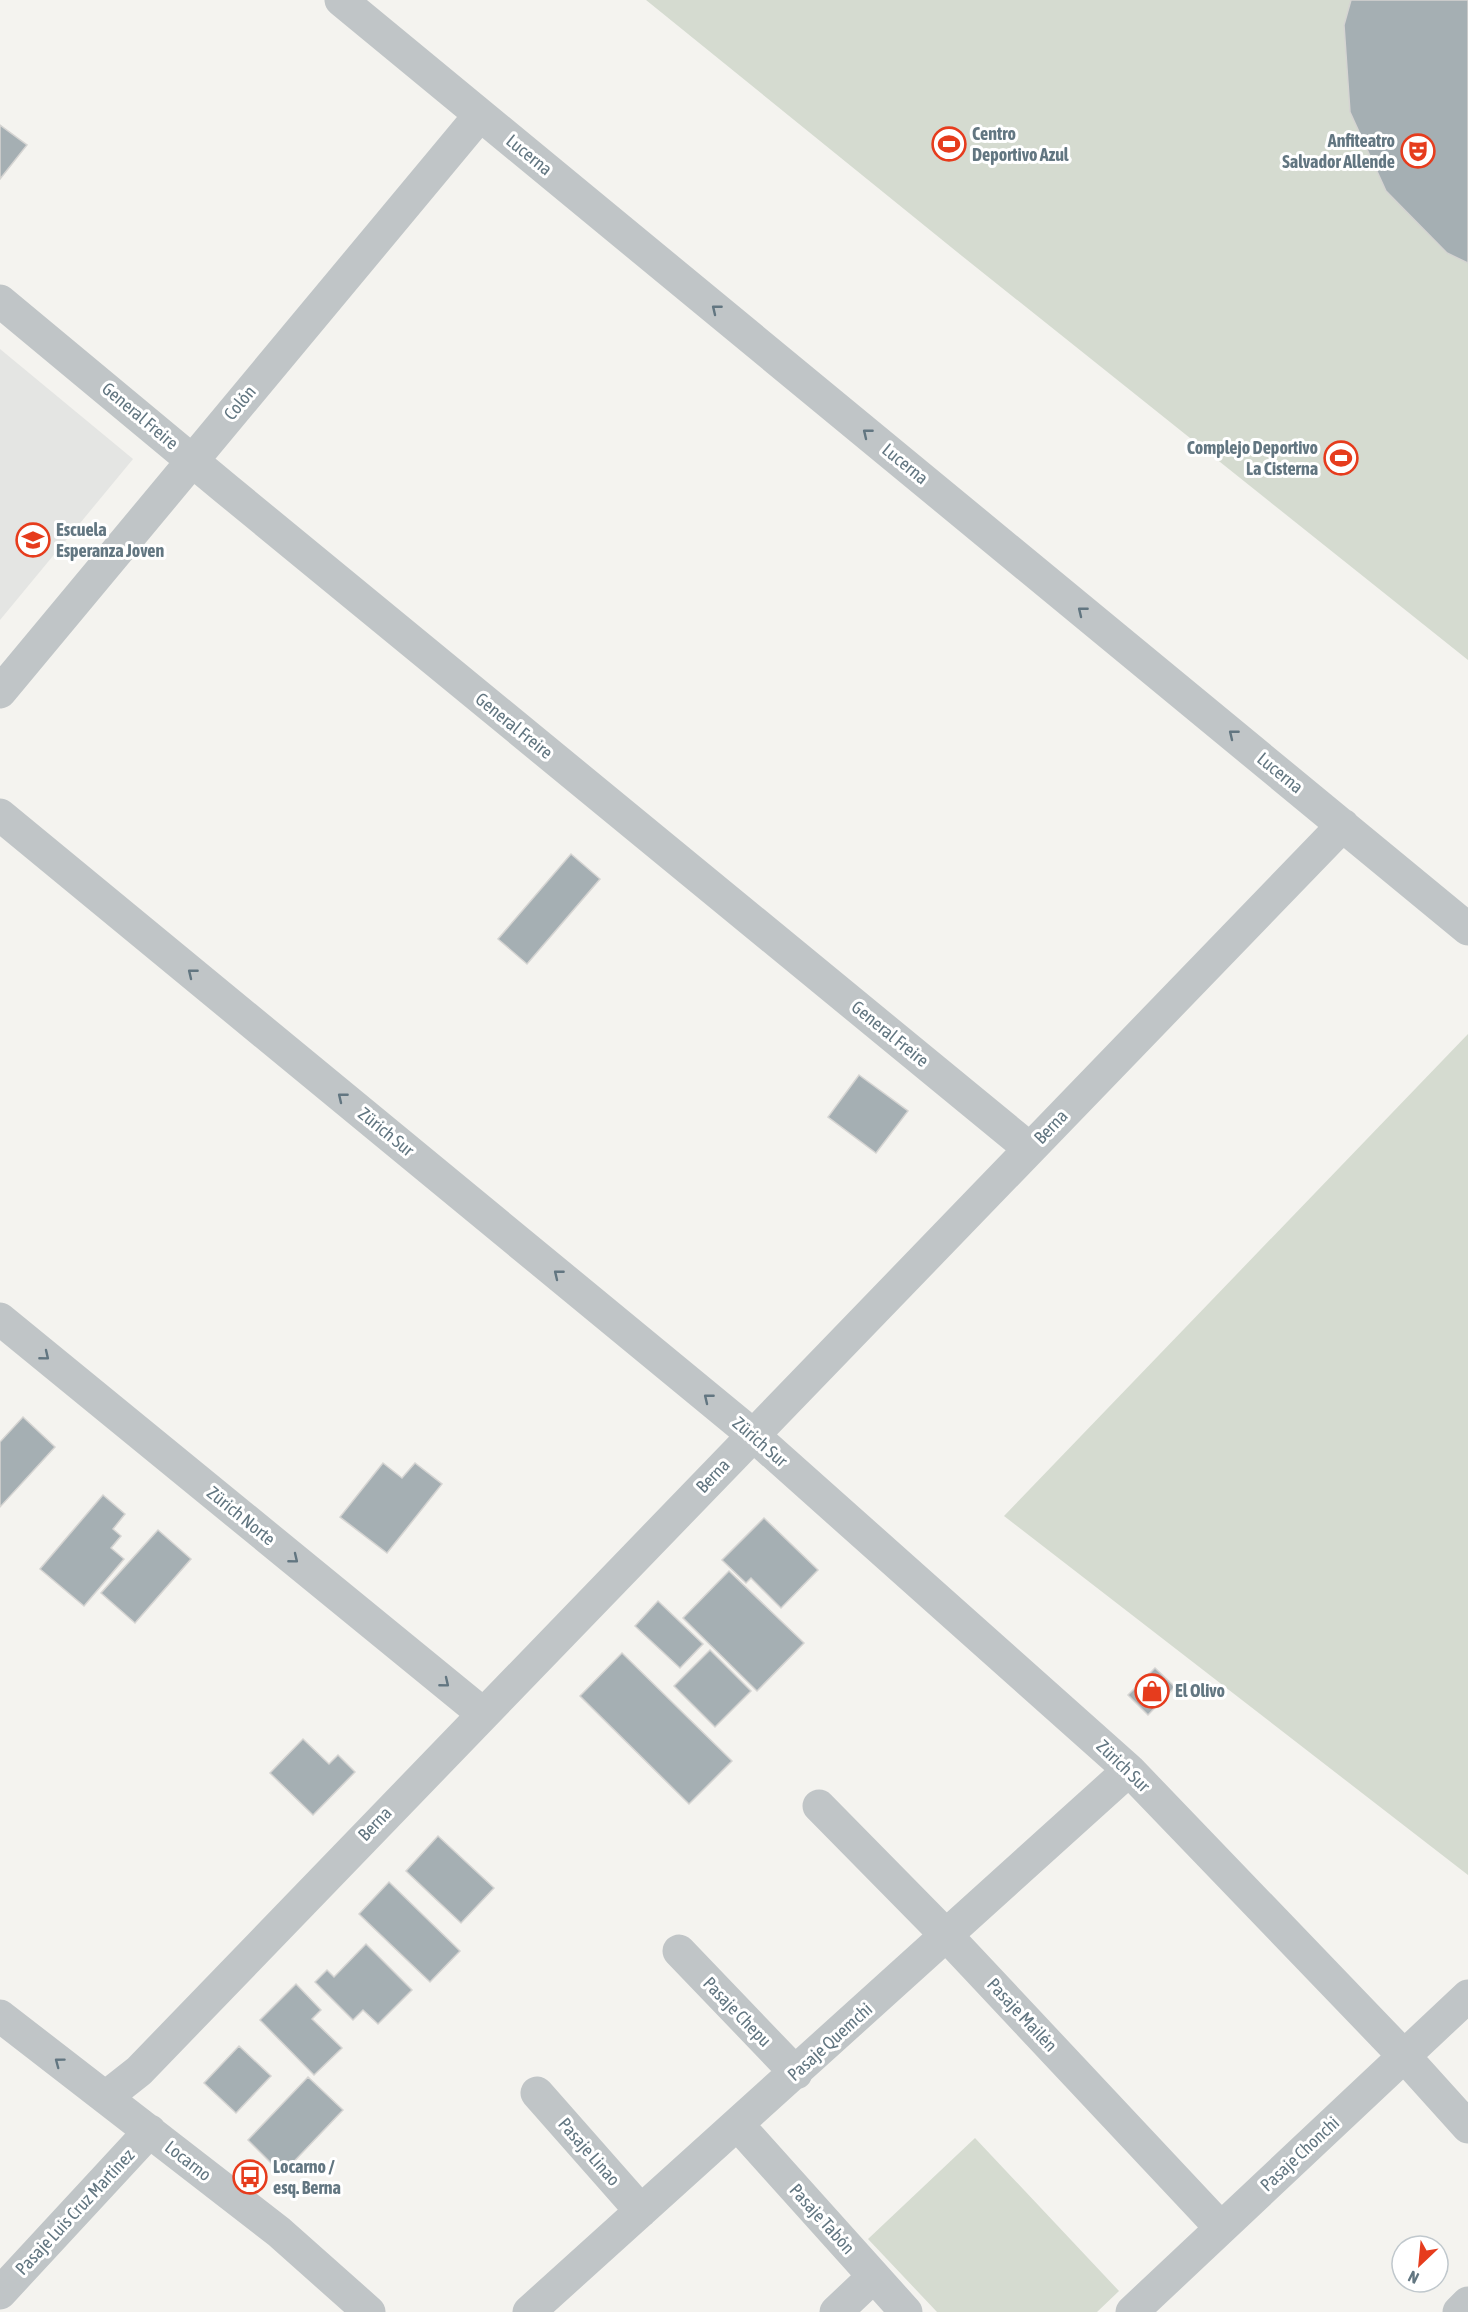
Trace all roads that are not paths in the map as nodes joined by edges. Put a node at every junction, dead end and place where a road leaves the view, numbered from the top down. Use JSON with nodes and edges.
{"nodes":[{"id":1,"x":341,"y":0,"type":"edge"},
{"id":2,"x":480,"y":115,"type":"junction"},
{"id":3,"x":0,"y":301,"type":"edge"},
{"id":4,"x":193,"y":460,"type":"junction"},
{"id":5,"x":0,"y":692,"type":"edge"},
{"id":6,"x":0,"y":815,"type":"edge"},
{"id":7,"x":1343,"y":825,"type":"junction"},
{"id":8,"x":1468,"y":929,"type":"edge"},
{"id":9,"x":1030,"y":1149,"type":"junction"},
{"id":10,"x":0,"y":1319,"type":"edge"},
{"id":11,"x":753,"y":1435,"type":"junction"},
{"id":12,"x":482,"y":1713,"type":"junction"},
{"id":13,"x":1129,"y":1770,"type":"junction"},
{"id":14,"x":819,"y":1806,"type":"dead end"},
{"id":15,"x":946,"y":1935,"type":"junction"},
{"id":16,"x":679,"y":1951,"type":"dead end"},
{"id":17,"x":1468,"y":1995,"type":"edge"},
{"id":18,"x":0,"y":2016,"type":"edge"},
{"id":19,"x":1404,"y":2056,"type":"junction"},
{"id":20,"x":796,"y":2073,"type":"junction"},
{"id":21,"x":537,"y":2093,"type":"dead end"},
{"id":22,"x":106,"y":2097,"type":"junction"},
{"id":23,"x":738,"y":2126,"type":"junction"},
{"id":24,"x":1468,"y":2127,"type":"edge"},
{"id":25,"x":150,"y":2131,"type":"junction"},
{"id":26,"x":641,"y":2211,"type":"junction"},
{"id":27,"x":1221,"y":2228,"type":"junction"},
{"id":28,"x":873,"y":2277,"type":"junction"},
{"id":29,"x":0,"y":2293,"type":"edge"},
{"id":30,"x":1468,"y":2303,"type":"edge"},
{"id":31,"x":1136,"y":2311,"type":"edge"},
{"id":32,"x":369,"y":2312,"type":"edge"},
{"id":33,"x":529,"y":2312,"type":"edge"},
{"id":34,"x":836,"y":2312,"type":"edge"},
{"id":35,"x":906,"y":2312,"type":"edge"},
{"id":36,"x":1458,"y":2312,"type":"edge"}],
"edges":[{"from":1,"to":2,"type":"street","name":"Lucerna"},
{"from":2,"to":4,"type":"street","name":"Colón"},
{"from":7,"to":2,"type":"street","name":"Lucerna","one_way":true},
{"from":3,"to":4,"type":"street","name":"General Freire"},
{"from":4,"to":5,"type":"street","name":"Colón"},
{"from":4,"to":9,"type":"street","name":"General Freire"},
{"from":11,"to":6,"type":"street","name":"Zürich Sur","one_way":true},
{"from":7,"to":8,"type":"street","name":"Lucerna"},
{"from":7,"to":9,"type":"street","name":"Berna"},
{"from":9,"to":11,"type":"street","name":"Berna"},
{"from":10,"to":12,"type":"street","name":"Zürich Norte","one_way":true},
{"from":11,"to":12,"type":"street","name":"Berna"},
{"from":11,"to":13,"type":"street","name":"Zürich Sur"},
{"from":12,"to":22,"type":"street","name":"Berna"},
{"from":13,"to":15,"type":"street","name":"Pasaje Quemchi"},
{"from":13,"to":19,"type":"street","name":"Zürich Sur"},
{"from":14,"to":15,"type":"street","name":"Pasaje Mailén"},
{"from":15,"to":20,"type":"street","name":"Pasaje Quemchi"},
{"from":15,"to":27,"type":"street","name":"Pasaje Mailén"},
{"from":16,"to":20,"type":"street","name":"Pasaje Chepu"},
{"from":17,"to":19,"type":"street","name":"Pasaje Chonchi"},
{"from":22,"to":18,"type":"street","name":"Locarno","one_way":true},
{"from":19,"to":24,"type":"street","name":"Zürich Sur"},
{"from":19,"to":27,"type":"street","name":"Pasaje Chonchi"},
{"from":20,"to":23,"type":"street","name":"Pasaje Quemchi"},
{"from":21,"to":26,"type":"street","name":"Pasaje Linao"},
{"from":22,"to":25,"type":"street","name":"Locarno"},
{"from":23,"to":26,"type":"street","name":"Pasaje Quemchi"},
{"from":23,"to":28,"type":"street","name":"Pasaje Tabón"},
{"from":25,"to":29,"type":"street","name":"Pasaje Luis Cruz Martínez"},
{"from":25,"to":32,"type":"street","name":"Locarno"},
{"from":26,"to":33,"type":"street","name":"Pasaje Quemchi"},
{"from":27,"to":31,"type":"street","name":"Pasaje Chonchi"},
{"from":28,"to":34,"type":"street"},
{"from":28,"to":35,"type":"street","name":"Pasaje Tabón"},
{"from":30,"to":36,"type":"street"}]}
